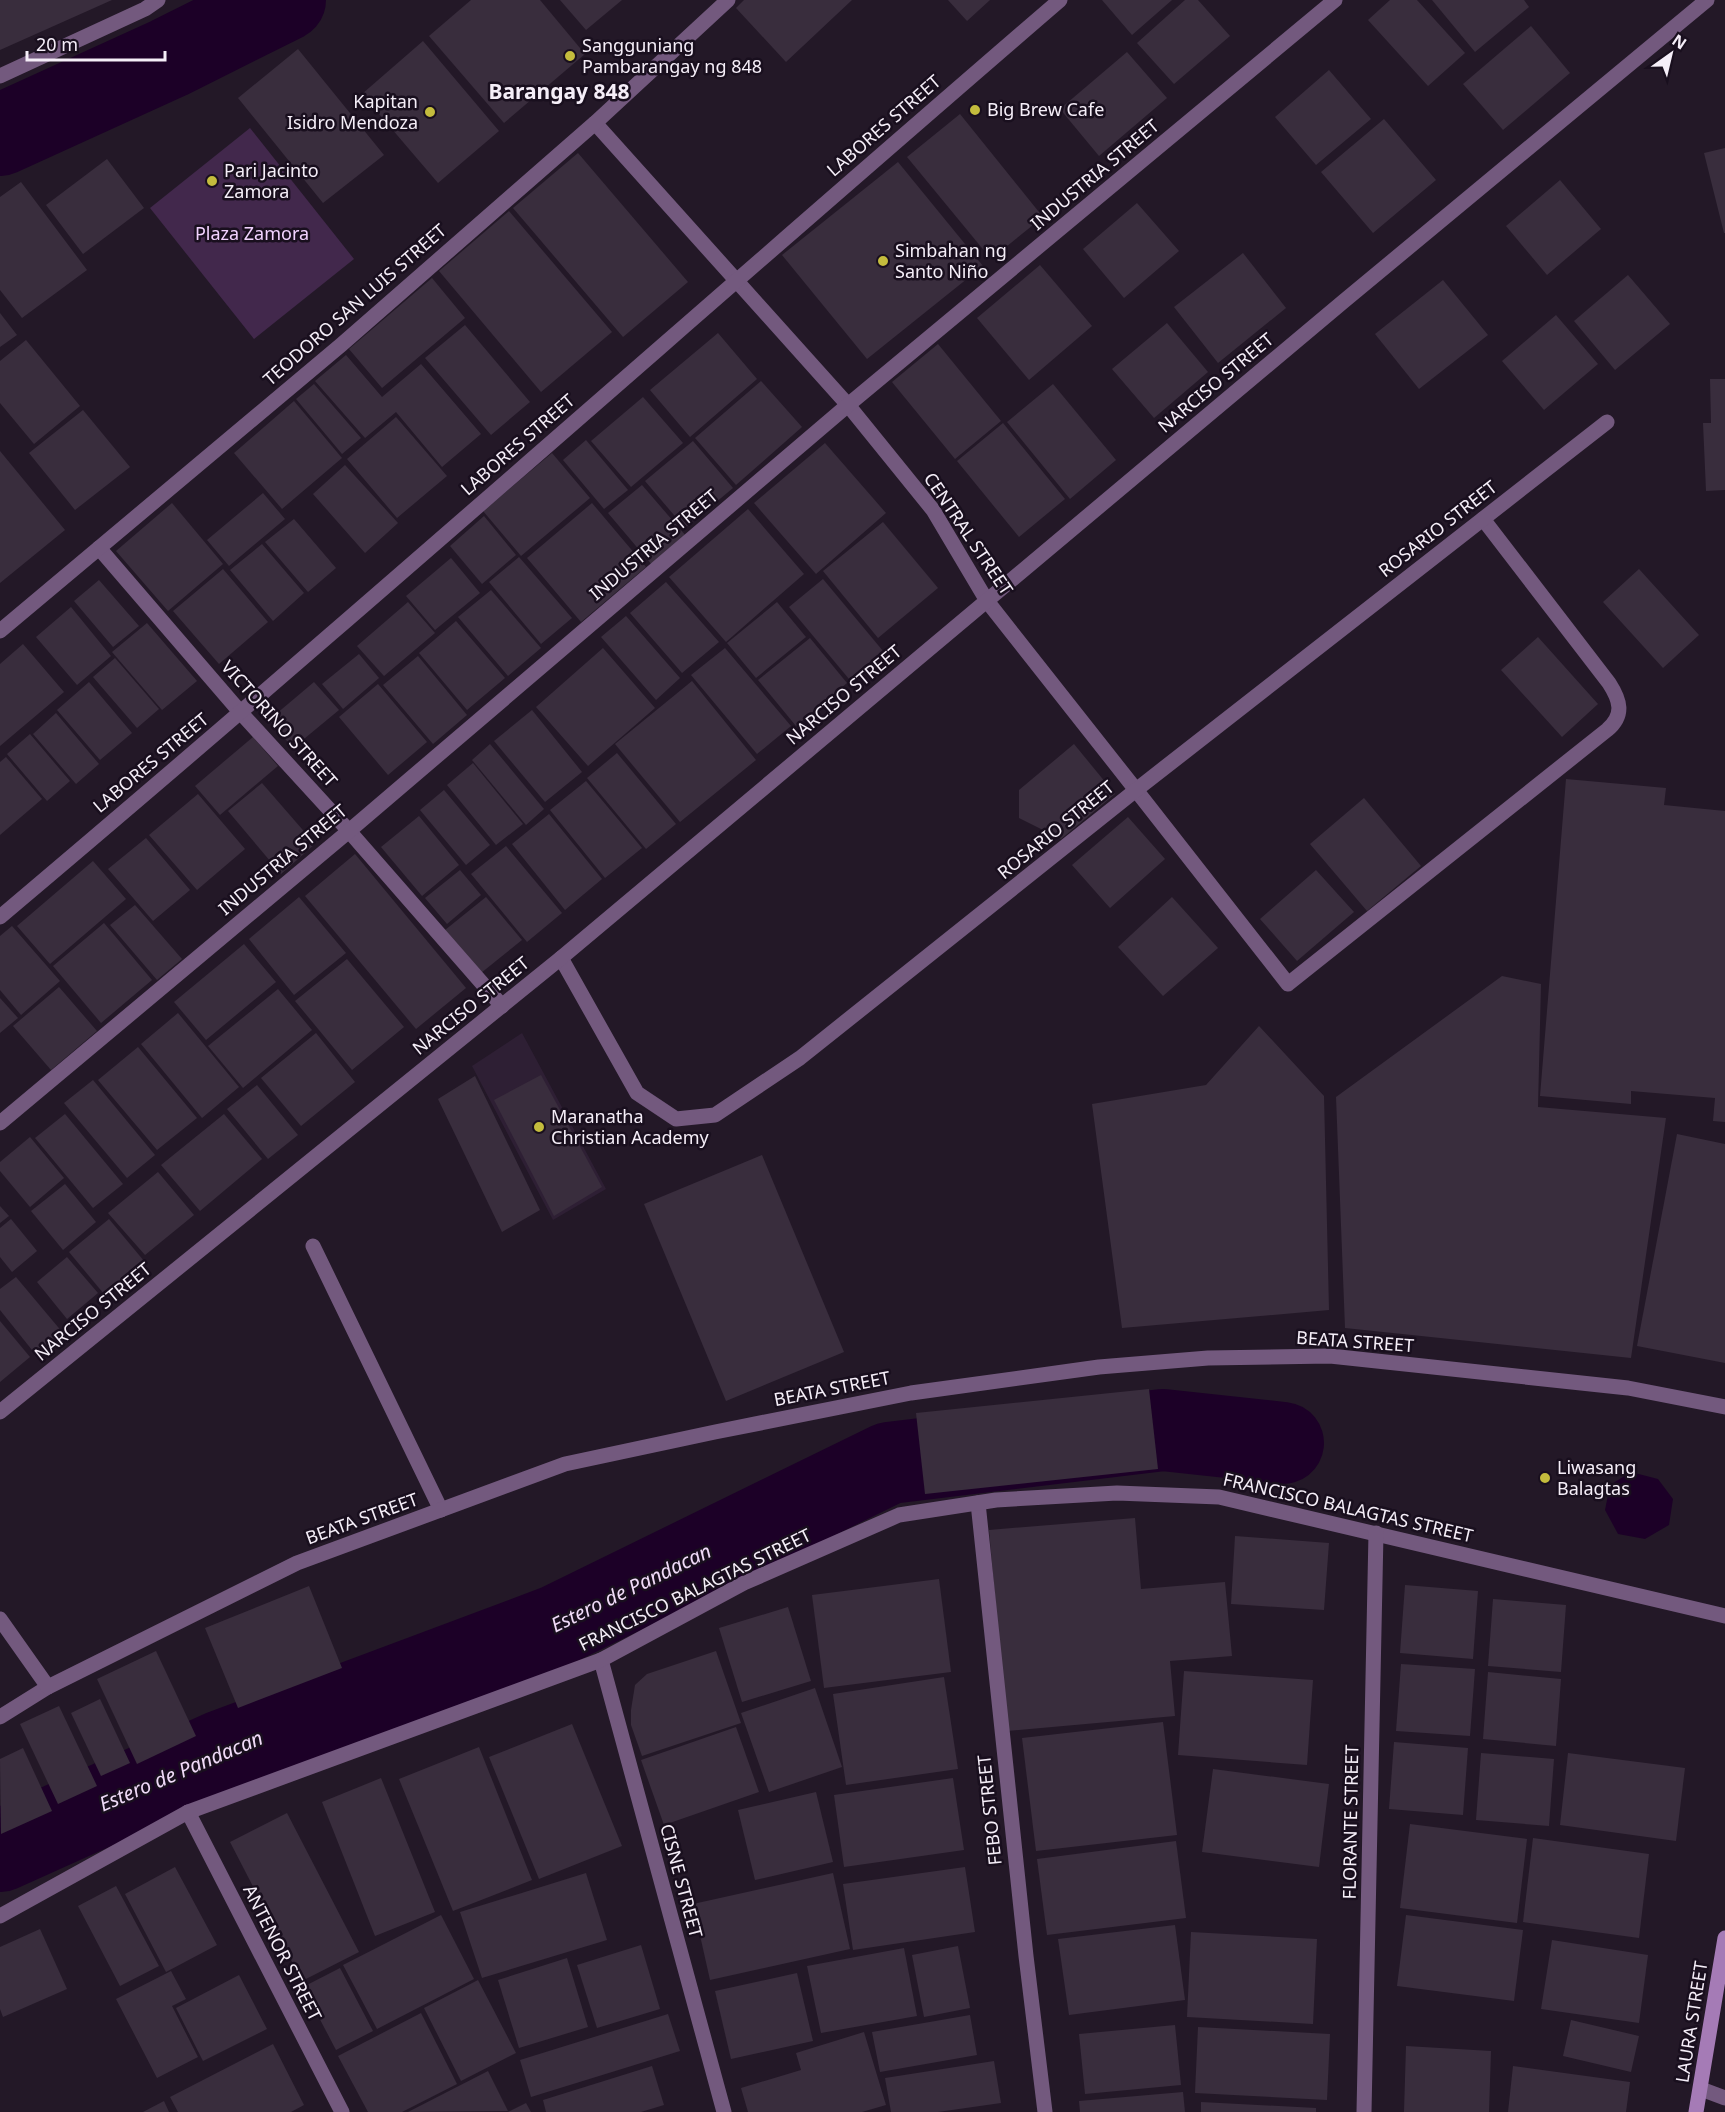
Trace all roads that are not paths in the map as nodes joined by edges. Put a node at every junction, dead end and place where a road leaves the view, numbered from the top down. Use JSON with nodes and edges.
{"nodes":[{"id":1,"x":158,"y":0,"type":"edge"},
{"id":2,"x":728,"y":0,"type":"edge"},
{"id":3,"x":1060,"y":0,"type":"edge"},
{"id":4,"x":1335,"y":0,"type":"edge"},
{"id":5,"x":1707,"y":0,"type":"edge"},
{"id":6,"x":0,"y":76,"type":"edge"},
{"id":7,"x":595,"y":123,"type":"junction"},
{"id":8,"x":735,"y":280,"type":"junction"},
{"id":9,"x":848,"y":405,"type":"junction"},
{"id":10,"x":1607,"y":422,"type":"dead end"},
{"id":11,"x":1483,"y":519,"type":"junction"},
{"id":12,"x":99,"y":548,"type":"junction"},
{"id":13,"x":987,"y":601,"type":"junction"},
{"id":14,"x":0,"y":632,"type":"edge"},
{"id":15,"x":241,"y":713,"type":"junction"},
{"id":16,"x":1136,"y":790,"type":"junction"},
{"id":17,"x":349,"y":831,"type":"junction"},
{"id":18,"x":0,"y":917,"type":"edge"},
{"id":19,"x":561,"y":958,"type":"junction"},
{"id":20,"x":502,"y":1006,"type":"junction"},
{"id":21,"x":0,"y":1123,"type":"edge"},
{"id":22,"x":313,"y":1246,"type":"dead end"},
{"id":23,"x":1725,"y":1407,"type":"edge"},
{"id":24,"x":0,"y":1412,"type":"edge"},
{"id":25,"x":978,"y":1503,"type":"junction"},
{"id":26,"x":441,"y":1510,"type":"junction"},
{"id":27,"x":1376,"y":1533,"type":"junction"},
{"id":28,"x":1725,"y":1616,"type":"edge"},
{"id":29,"x":0,"y":1619,"type":"edge"},
{"id":30,"x":601,"y":1660,"type":"junction"},
{"id":31,"x":48,"y":1687,"type":"junction"},
{"id":32,"x":0,"y":1717,"type":"edge"},
{"id":33,"x":188,"y":1812,"type":"junction"},
{"id":34,"x":0,"y":1916,"type":"edge"},
{"id":35,"x":1725,"y":1938,"type":"edge"},
{"id":36,"x":1701,"y":2089,"type":"junction"},
{"id":37,"x":1725,"y":2098,"type":"edge"},
{"id":38,"x":342,"y":2112,"type":"edge"},
{"id":39,"x":724,"y":2112,"type":"edge"},
{"id":40,"x":1045,"y":2112,"type":"edge"},
{"id":41,"x":1364,"y":2112,"type":"edge"},
{"id":42,"x":1696,"y":2112,"type":"edge"}],
"edges":[{"from":1,"to":6,"type":"street"},
{"from":2,"to":7,"type":"street","name":"TEODORO SAN LUIS STREET"},
{"from":3,"to":8,"type":"street","name":"LABORES STREET"},
{"from":4,"to":9,"type":"street","name":"INDUSTRIA STREET"},
{"from":5,"to":13,"type":"street","name":"NARCISO STREET"},
{"from":7,"to":8,"type":"street","name":"CENTRAL STREET"},
{"from":7,"to":12,"type":"street","name":"TEODORO SAN LUIS STREET"},
{"from":8,"to":9,"type":"street","name":"CENTRAL STREET"},
{"from":8,"to":15,"type":"street","name":"LABORES STREET"},
{"from":9,"to":13,"type":"street","name":"CENTRAL STREET"},
{"from":9,"to":17,"type":"street","name":"INDUSTRIA STREET"},
{"from":10,"to":11,"type":"street","name":"ROSARIO STREET"},
{"from":11,"to":16,"type":"street","name":"ROSARIO STREET"},
{"from":11,"to":16,"type":"street","name":"CENTRAL STREET"},
{"from":12,"to":14,"type":"street","name":"TEODORO SAN LUIS STREET"},
{"from":12,"to":15,"type":"street","name":"VICTORINO STREET"},
{"from":13,"to":16,"type":"street","name":"CENTRAL STREET"},
{"from":13,"to":19,"type":"street","name":"NARCISO STREET"},
{"from":15,"to":17,"type":"street","name":"VICTORINO STREET"},
{"from":15,"to":18,"type":"street","name":"LABORES STREET"},
{"from":16,"to":19,"type":"street","name":"ROSARIO STREET"},
{"from":17,"to":20,"type":"street","name":"VICTORINO STREET"},
{"from":17,"to":21,"type":"street","name":"INDUSTRIA STREET"},
{"from":19,"to":20,"type":"street","name":"NARCISO STREET"},
{"from":20,"to":24,"type":"street","name":"NARCISO STREET"},
{"from":22,"to":26,"type":"street"},
{"from":23,"to":26,"type":"street","name":"BEATA STREET"},
{"from":25,"to":27,"type":"street","name":"FRANCISCO BALAGTAS STREET"},
{"from":25,"to":30,"type":"street","name":"FRANCISCO BALAGTAS STREET"},
{"from":25,"to":40,"type":"street","name":"FEBO STREET"},
{"from":26,"to":31,"type":"street","name":"BEATA STREET"},
{"from":27,"to":28,"type":"street","name":"FRANCISCO BALAGTAS STREET"},
{"from":27,"to":41,"type":"street","name":"FLORANTE STREET"},
{"from":29,"to":31,"type":"street"},
{"from":30,"to":33,"type":"street","name":"FRANCISCO BALAGTAS STREET"},
{"from":30,"to":39,"type":"street","name":"CISNE STREET"},
{"from":31,"to":32,"type":"street","name":"BEATA STREET"},
{"from":33,"to":34,"type":"street","name":"FRANCISCO BALAGTAS STREET"},
{"from":33,"to":38,"type":"street","name":"ANTENOR STREET"},
{"from":35,"to":36,"type":"main road","name":"LAURA STREET"},
{"from":36,"to":37,"type":"street"},
{"from":36,"to":42,"type":"main road","name":"LAURA STREET"}]}
